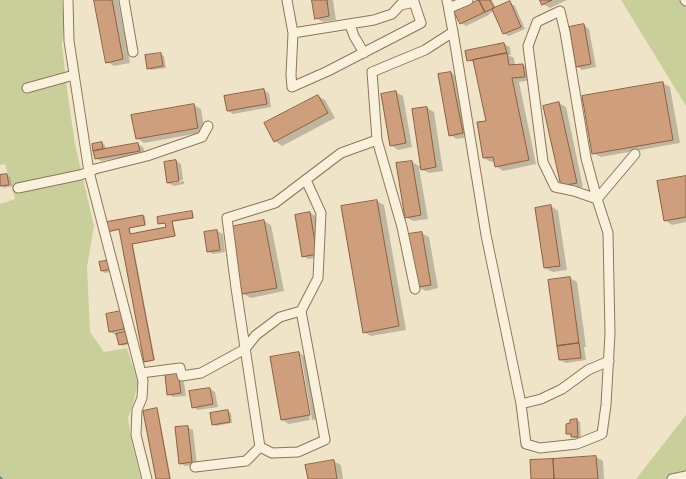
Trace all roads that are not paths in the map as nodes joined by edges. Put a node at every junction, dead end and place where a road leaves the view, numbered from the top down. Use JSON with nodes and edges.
{"nodes":[{"id":1,"x":68,"y":0,"type":"edge"},
{"id":2,"x":124,"y":0,"type":"edge"},
{"id":3,"x":287,"y":0,"type":"edge"},
{"id":4,"x":468,"y":0,"type":"edge"},
{"id":5,"x":403,"y":2,"type":"edge"},
{"id":6,"x":448,"y":4,"type":"edge"},
{"id":7,"x":350,"y":24,"type":"junction"},
{"id":8,"x":453,"y":28,"type":"junction"},
{"id":9,"x":293,"y":33,"type":"junction"},
{"id":10,"x":133,"y":52,"type":"dead end"},
{"id":11,"x":364,"y":53,"type":"junction"},
{"id":12,"x":74,"y":75,"type":"junction"},
{"id":13,"x":27,"y":88,"type":"dead end"},
{"id":14,"x":208,"y":126,"type":"dead end"},
{"id":15,"x":377,"y":140,"type":"junction"},
{"id":16,"x":635,"y":154,"type":"dead end"},
{"id":17,"x":89,"y":172,"type":"junction"},
{"id":18,"x":306,"y":180,"type":"junction"},
{"id":19,"x":18,"y":188,"type":"dead end"},
{"id":20,"x":597,"y":199,"type":"junction"},
{"id":21,"x":415,"y":289,"type":"dead end"},
{"id":22,"x":301,"y":311,"type":"junction"},
{"id":23,"x":245,"y":349,"type":"junction"},
{"id":24,"x":609,"y":361,"type":"junction"},
{"id":25,"x":141,"y":373,"type":"junction"},
{"id":26,"x":521,"y":404,"type":"junction"},
{"id":27,"x":260,"y":447,"type":"junction"},
{"id":28,"x":195,"y":466,"type":"dead end"},
{"id":29,"x":686,"y":476,"type":"edge"},
{"id":30,"x":147,"y":479,"type":"edge"},
{"id":31,"x":672,"y":479,"type":"edge"}],
"edges":[{"from":1,"to":12,"type":"street"},
{"from":2,"to":10,"type":"street"},
{"from":3,"to":9,"type":"street"},
{"from":4,"to":6,"type":"street"},
{"from":5,"to":7,"type":"street"},
{"from":5,"to":11,"type":"street"},
{"from":6,"to":8,"type":"street"},
{"from":7,"to":9,"type":"street"},
{"from":7,"to":11,"type":"street"},
{"from":8,"to":15,"type":"street"},
{"from":8,"to":26,"type":"street"},
{"from":9,"to":11,"type":"street"},
{"from":12,"to":13,"type":"street"},
{"from":12,"to":17,"type":"street"},
{"from":14,"to":17,"type":"street"},
{"from":15,"to":18,"type":"street"},
{"from":15,"to":21,"type":"street"},
{"from":16,"to":20,"type":"street"},
{"from":17,"to":19,"type":"street"},
{"from":17,"to":25,"type":"street"},
{"from":18,"to":22,"type":"street"},
{"from":18,"to":23,"type":"street"},
{"from":20,"to":20,"type":"street"},
{"from":20,"to":24,"type":"street"},
{"from":22,"to":23,"type":"street"},
{"from":22,"to":27,"type":"street"},
{"from":23,"to":25,"type":"street"},
{"from":23,"to":27,"type":"street"},
{"from":24,"to":26,"type":"street"},
{"from":24,"to":26,"type":"street"},
{"from":25,"to":30,"type":"street"},
{"from":27,"to":28,"type":"street"},
{"from":29,"to":31,"type":"street"}]}
